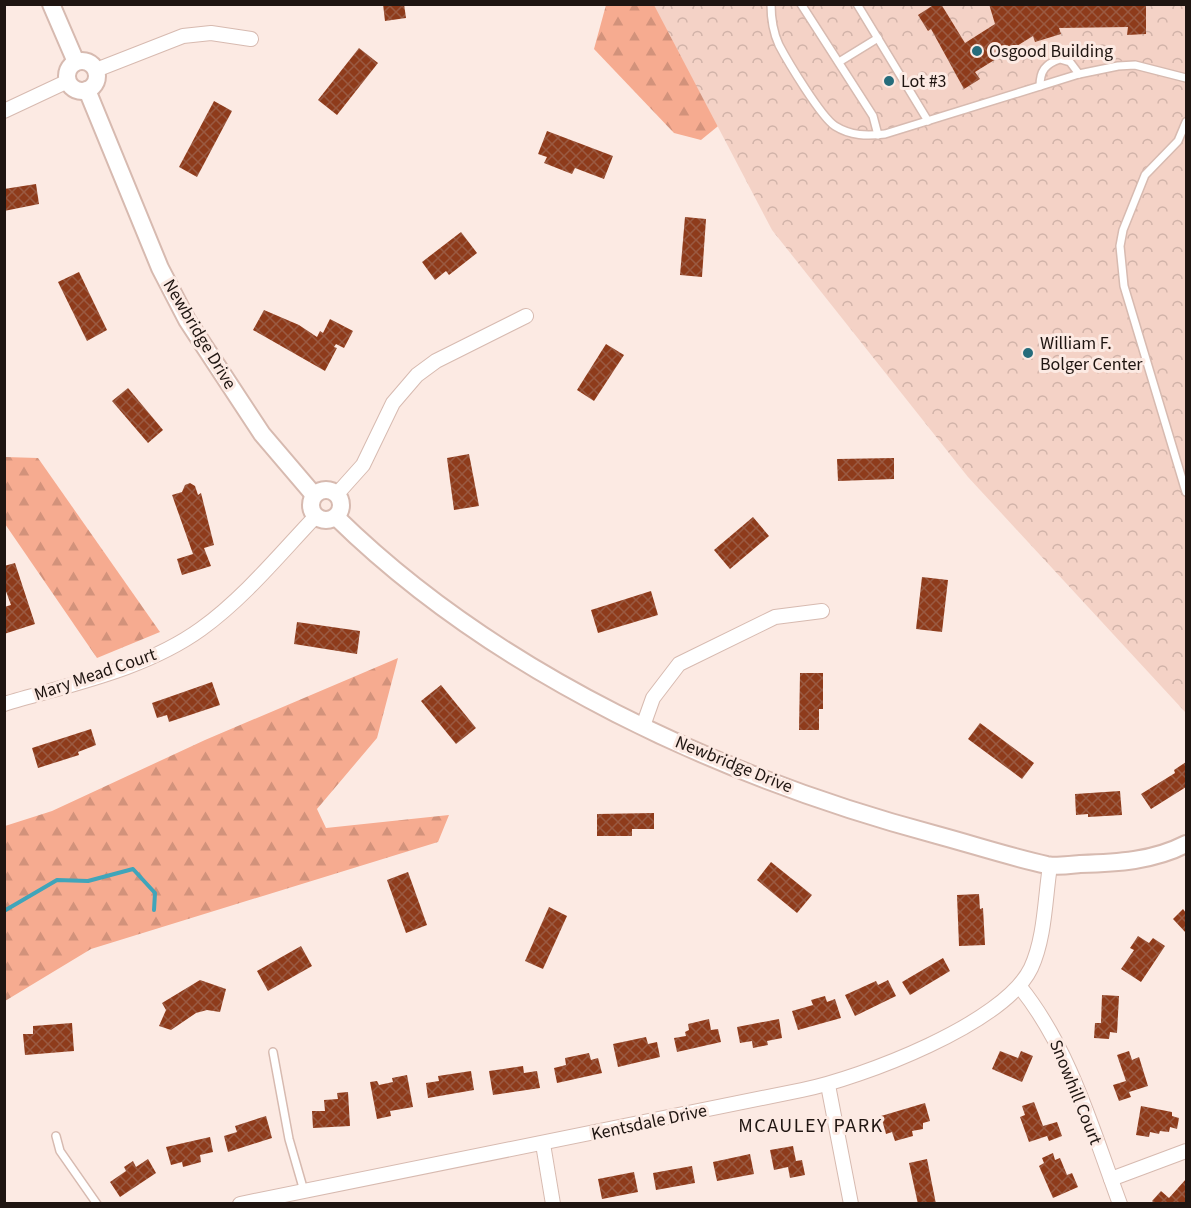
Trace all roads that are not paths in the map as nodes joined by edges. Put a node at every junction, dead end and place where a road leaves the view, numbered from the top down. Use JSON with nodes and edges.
{"nodes":[{"id":1,"x":51,"y":4,"type":"edge"},
{"id":2,"x":771,"y":4,"type":"edge"},
{"id":3,"x":801,"y":4,"type":"edge"},
{"id":4,"x":857,"y":4,"type":"edge"},
{"id":5,"x":878,"y":38,"type":"junction"},
{"id":6,"x":251,"y":39,"type":"dead end"},
{"id":7,"x":76,"y":62,"type":"junction"},
{"id":8,"x":839,"y":62,"type":"junction"},
{"id":9,"x":96,"y":70,"type":"junction"},
{"id":10,"x":1079,"y":75,"type":"junction"},
{"id":11,"x":1186,"y":78,"type":"edge"},
{"id":12,"x":68,"y":81,"type":"junction"},
{"id":13,"x":1040,"y":86,"type":"junction"},
{"id":14,"x":87,"y":90,"type":"junction"},
{"id":15,"x":4,"y":111,"type":"edge"},
{"id":16,"x":928,"y":122,"type":"junction"},
{"id":17,"x":1186,"y":122,"type":"edge"},
{"id":18,"x":878,"y":135,"type":"junction"},
{"id":19,"x":526,"y":316,"type":"dead end"},
{"id":20,"x":1186,"y":492,"type":"edge"},
{"id":21,"x":337,"y":494,"type":"junction"},
{"id":22,"x":314,"y":495,"type":"junction"},
{"id":23,"x":315,"y":517,"type":"junction"},
{"id":24,"x":336,"y":517,"type":"junction"},
{"id":25,"x":822,"y":611,"type":"dead end"},
{"id":26,"x":4,"y":704,"type":"edge"},
{"id":27,"x":643,"y":726,"type":"junction"},
{"id":28,"x":1186,"y":844,"type":"edge"},
{"id":29,"x":1050,"y":866,"type":"junction"},
{"id":30,"x":1020,"y":987,"type":"junction"},
{"id":31,"x":273,"y":1052,"type":"dead end"},
{"id":32,"x":828,"y":1085,"type":"junction"},
{"id":33,"x":56,"y":1136,"type":"dead end"},
{"id":34,"x":543,"y":1144,"type":"junction"},
{"id":35,"x":1186,"y":1151,"type":"edge"},
{"id":36,"x":1111,"y":1179,"type":"junction"},
{"id":37,"x":304,"y":1191,"type":"junction"},
{"id":38,"x":97,"y":1203,"type":"edge"},
{"id":39,"x":240,"y":1203,"type":"edge"},
{"id":40,"x":553,"y":1203,"type":"edge"},
{"id":41,"x":851,"y":1203,"type":"edge"},
{"id":42,"x":1120,"y":1203,"type":"edge"}],
"edges":[{"from":1,"to":7,"type":"street"},
{"from":2,"to":18,"type":"lane"},
{"from":3,"to":8,"type":"lane"},
{"from":4,"to":5,"type":"lane"},
{"from":5,"to":8,"type":"lane"},
{"from":5,"to":16,"type":"lane"},
{"from":6,"to":9,"type":"street"},
{"from":7,"to":9,"type":"street"},
{"from":7,"to":12,"type":"street"},
{"from":8,"to":18,"type":"lane"},
{"from":9,"to":14,"type":"street"},
{"from":10,"to":11,"type":"lane"},
{"from":10,"to":13,"type":"lane"},
{"from":10,"to":13,"type":"lane"},
{"from":12,"to":14,"type":"street"},
{"from":12,"to":15,"type":"street"},
{"from":13,"to":16,"type":"lane"},
{"from":14,"to":22,"type":"street","name":"Newbridge Drive"},
{"from":16,"to":18,"type":"lane"},
{"from":17,"to":20,"type":"lane"},
{"from":19,"to":21,"type":"street"},
{"from":21,"to":22,"type":"street"},
{"from":21,"to":24,"type":"street"},
{"from":22,"to":23,"type":"street"},
{"from":23,"to":24,"type":"street"},
{"from":23,"to":26,"type":"street","name":"Mary Mead Court"},
{"from":24,"to":27,"type":"street","name":"Newbridge Drive"},
{"from":25,"to":27,"type":"street"},
{"from":27,"to":29,"type":"street","name":"Newbridge Drive"},
{"from":28,"to":29,"type":"street","name":"Newbridge Drive"},
{"from":29,"to":30,"type":"street","name":"Kentsdale Drive"},
{"from":30,"to":32,"type":"street","name":"Kentsdale Drive"},
{"from":30,"to":36,"type":"street","name":"Snowhill Court"},
{"from":31,"to":37,"type":"lane"},
{"from":32,"to":34,"type":"street","name":"Kentsdale Drive"},
{"from":32,"to":41,"type":"street"},
{"from":33,"to":38,"type":"lane"},
{"from":34,"to":37,"type":"street","name":"Kentsdale Drive"},
{"from":34,"to":40,"type":"street"},
{"from":35,"to":36,"type":"street"},
{"from":36,"to":42,"type":"street","name":"Snowhill Court"},
{"from":37,"to":39,"type":"street","name":"Kentsdale Drive"}]}
